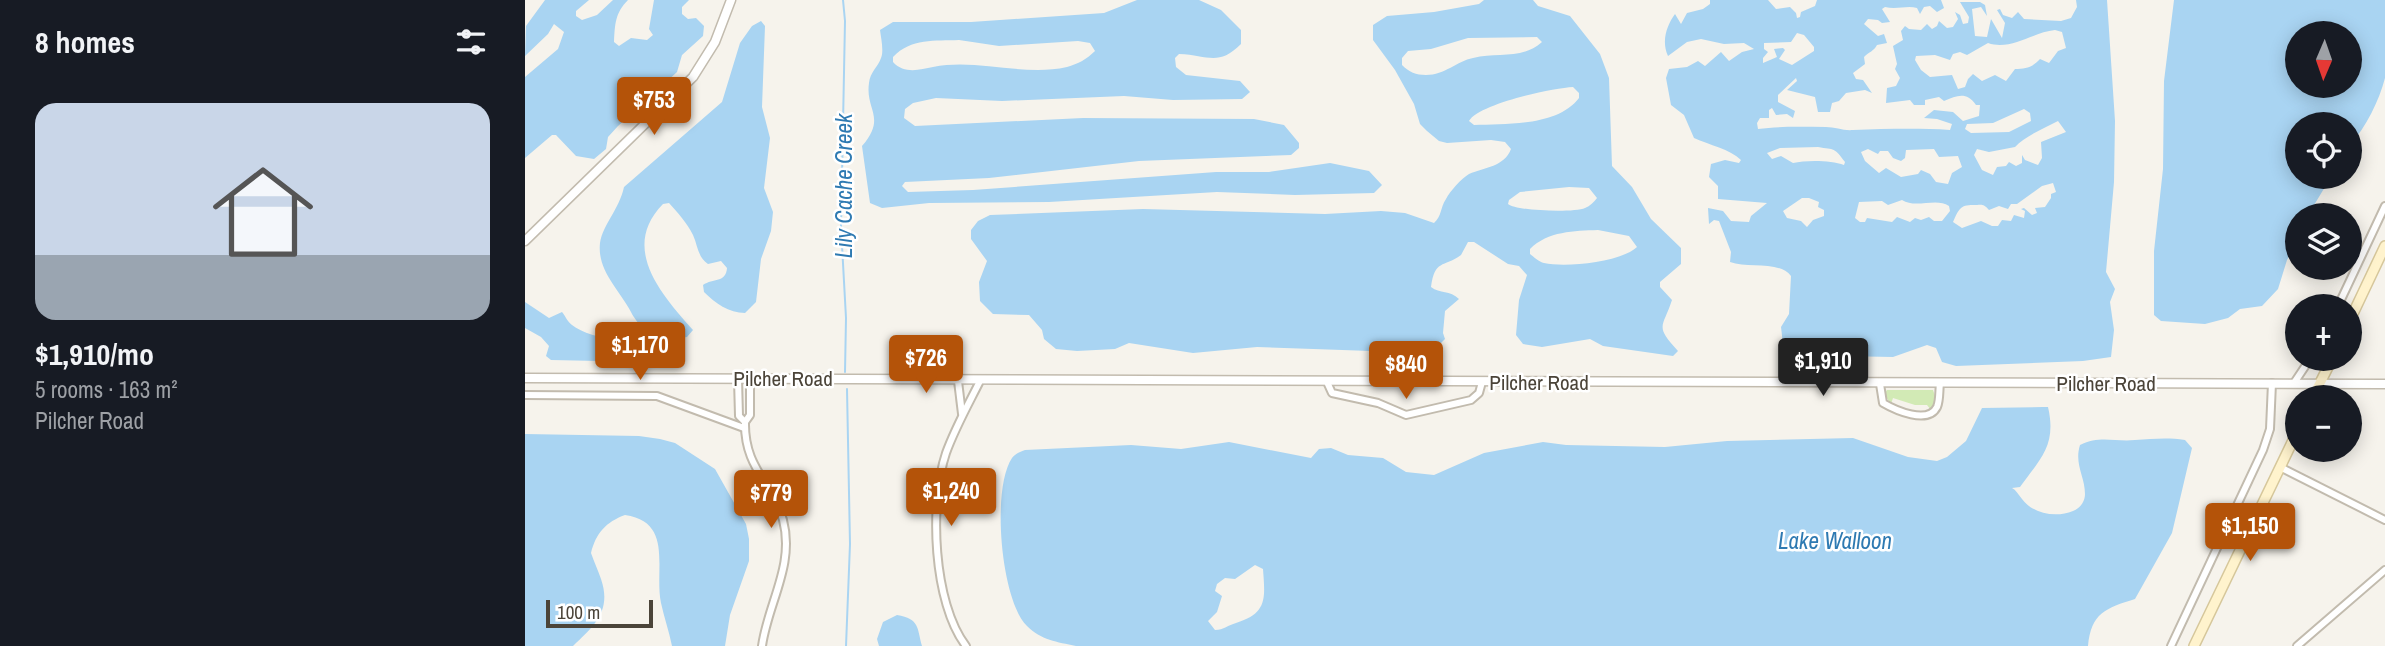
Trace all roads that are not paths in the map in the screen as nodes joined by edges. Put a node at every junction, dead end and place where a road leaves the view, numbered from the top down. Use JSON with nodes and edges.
{"nodes":[{"id":1,"x":730,"y":0,"type":"edge"},
{"id":2,"x":2385,"y":206,"type":"edge"},
{"id":3,"x":525,"y":241,"type":"edge"},
{"id":4,"x":2385,"y":246,"type":"edge"},
{"id":5,"x":2344,"y":294,"type":"edge"},
{"id":6,"x":2362,"y":295,"type":"edge"},
{"id":7,"x":2302,"y":371,"type":"edge"},
{"id":8,"x":2326,"y":371,"type":"edge"},
{"id":9,"x":525,"y":379,"type":"edge"},
{"id":10,"x":738,"y":379,"type":"junction"},
{"id":11,"x":750,"y":379,"type":"junction"},
{"id":12,"x":958,"y":381,"type":"junction"},
{"id":13,"x":980,"y":381,"type":"junction"},
{"id":14,"x":1327,"y":382,"type":"junction"},
{"id":15,"x":1482,"y":382,"type":"junction"},
{"id":16,"x":1940,"y":383,"type":"junction"},
{"id":17,"x":2272,"y":383,"type":"junction"},
{"id":18,"x":2294,"y":383,"type":"junction"},
{"id":19,"x":1880,"y":384,"type":"junction"},
{"id":20,"x":2320,"y":384,"type":"junction"},
{"id":21,"x":2385,"y":384,"type":"edge"},
{"id":22,"x":525,"y":395,"type":"edge"},
{"id":23,"x":738,"y":403,"type":"junction"},
{"id":24,"x":750,"y":403,"type":"junction"},
{"id":25,"x":963,"y":414,"type":"junction"},
{"id":26,"x":744,"y":425,"type":"junction"},
{"id":27,"x":2285,"y":457,"type":"edge"},
{"id":28,"x":2280,"y":467,"type":"junction"},
{"id":29,"x":2385,"y":520,"type":"edge"},
{"id":30,"x":2385,"y":570,"type":"edge"},
{"id":31,"x":762,"y":646,"type":"edge"},
{"id":32,"x":965,"y":646,"type":"edge"},
{"id":33,"x":2171,"y":646,"type":"edge"},
{"id":34,"x":2194,"y":646,"type":"edge"},
{"id":35,"x":2297,"y":646,"type":"edge"}],
"edges":[{"from":1,"to":3,"type":"street"},
{"from":2,"to":5,"type":"street"},
{"from":4,"to":6,"type":"main road"},
{"from":7,"to":18,"type":"street"},
{"from":8,"to":20,"type":"main road"},
{"from":9,"to":10,"type":"street","name":"Pilcher Road"},
{"from":10,"to":11,"type":"street","name":"Pilcher Road"},
{"from":10,"to":23,"type":"street"},
{"from":11,"to":12,"type":"street","name":"Pilcher Road"},
{"from":11,"to":24,"type":"street"},
{"from":12,"to":13,"type":"street","name":"Pilcher Road"},
{"from":12,"to":25,"type":"street"},
{"from":13,"to":14,"type":"street","name":"Pilcher Road"},
{"from":13,"to":25,"type":"street"},
{"from":14,"to":15,"type":"street","name":"Pilcher Road"},
{"from":14,"to":15,"type":"street"},
{"from":15,"to":19,"type":"street","name":"Pilcher Road"},
{"from":16,"to":17,"type":"street","name":"Pilcher Road"},
{"from":16,"to":19,"type":"street","name":"Pilcher Road"},
{"from":16,"to":19,"type":"street"},
{"from":17,"to":18,"type":"street","name":"Pilcher Road"},
{"from":17,"to":33,"type":"street"},
{"from":18,"to":20,"type":"street","name":"Pilcher Road"},
{"from":20,"to":21,"type":"street","name":"Pilcher Road"},
{"from":22,"to":26,"type":"street"},
{"from":23,"to":24,"type":"street"},
{"from":23,"to":26,"type":"street"},
{"from":24,"to":26,"type":"street"},
{"from":25,"to":32,"type":"street"},
{"from":26,"to":31,"type":"street"},
{"from":27,"to":28,"type":"main road"},
{"from":28,"to":29,"type":"street"},
{"from":28,"to":34,"type":"main road"},
{"from":30,"to":35,"type":"street"}]}
